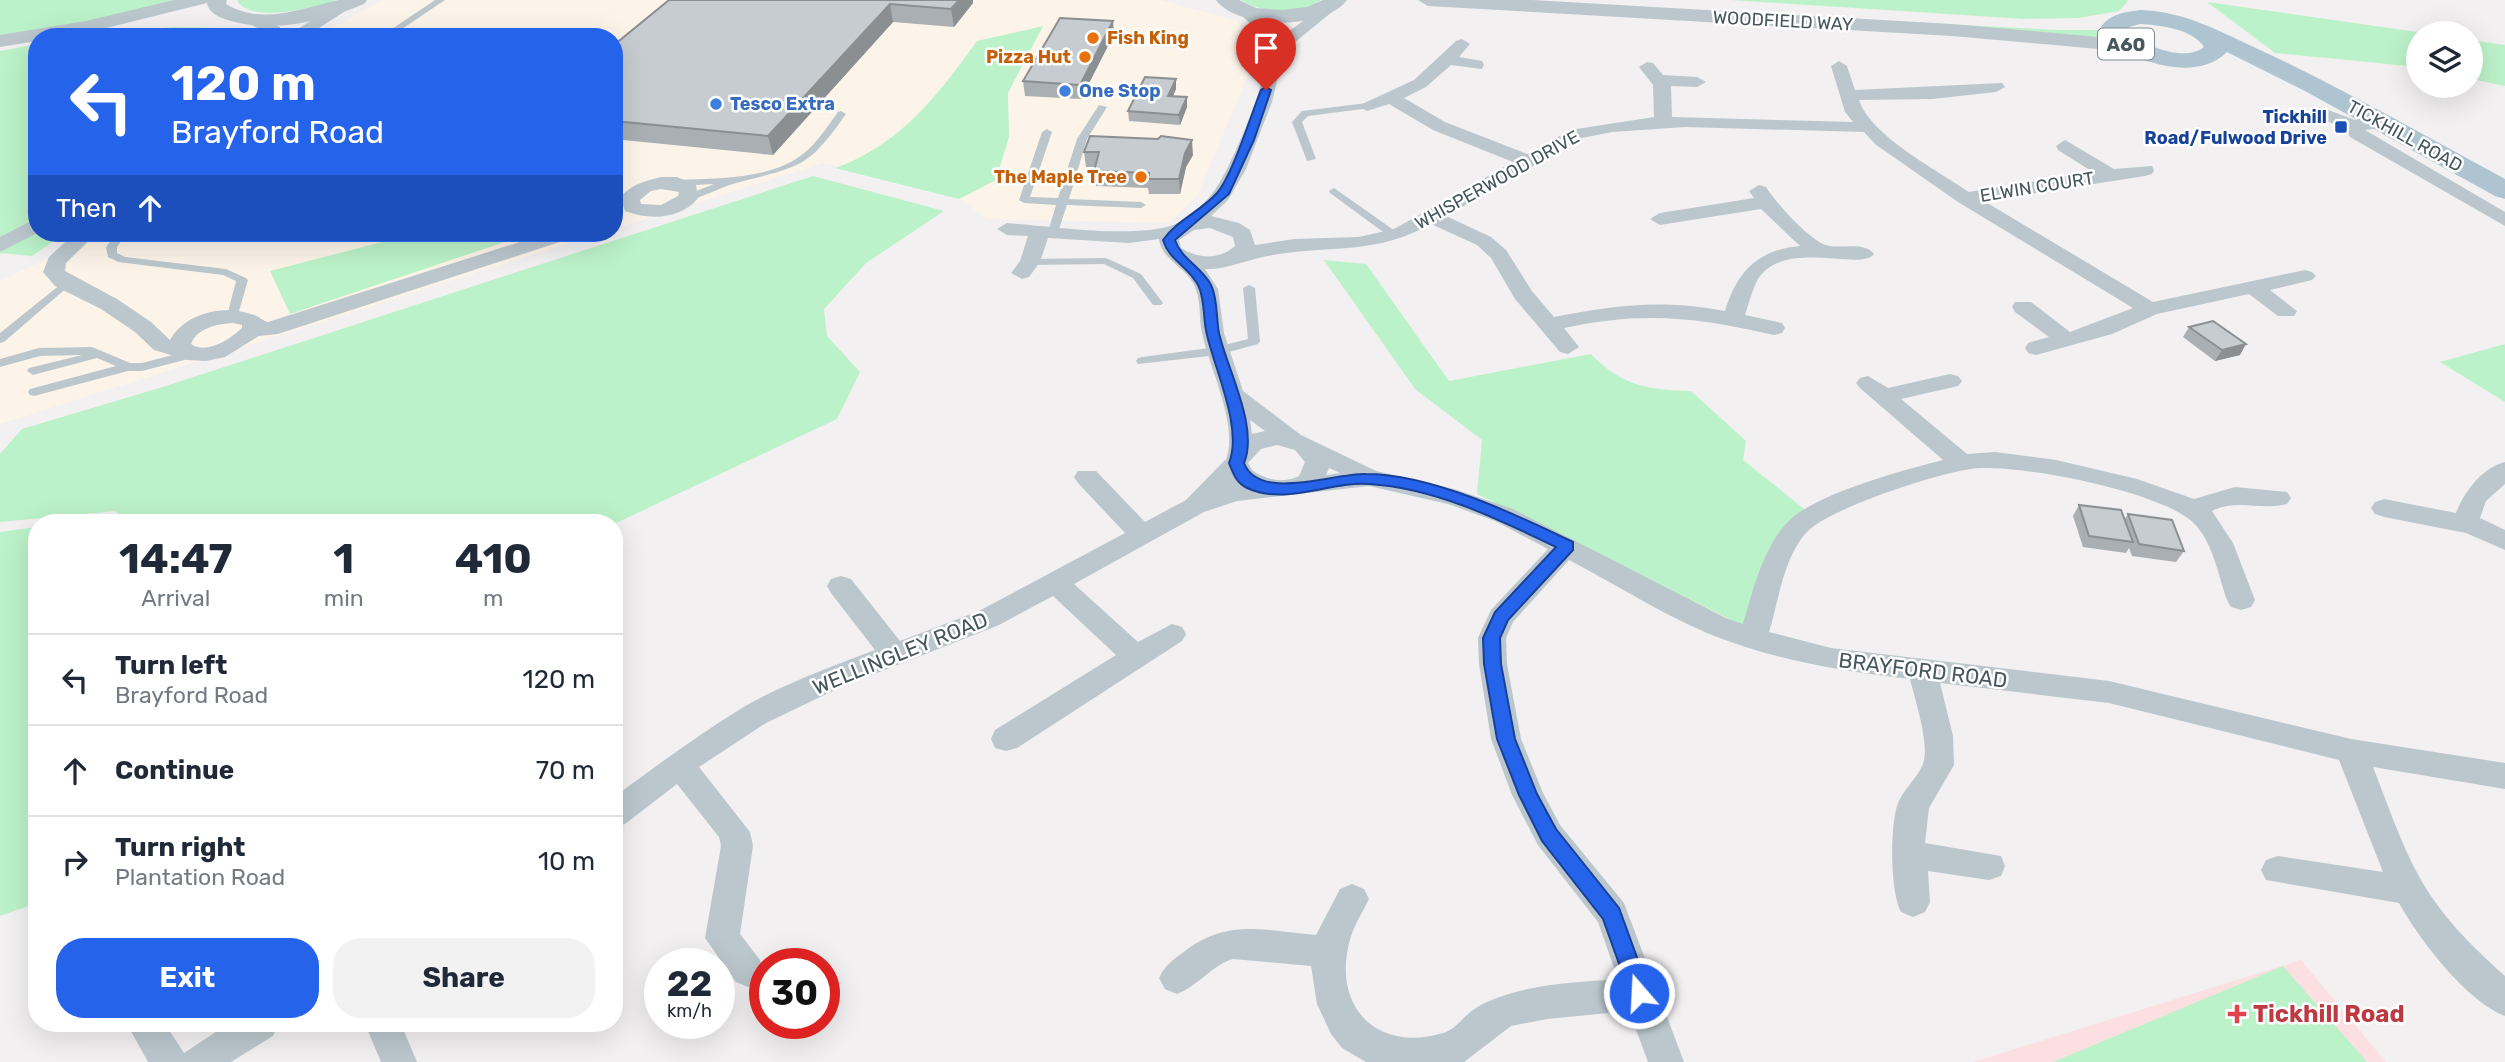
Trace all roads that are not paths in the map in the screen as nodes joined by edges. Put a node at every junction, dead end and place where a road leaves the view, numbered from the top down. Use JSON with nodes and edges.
{"nodes":[{"id":1,"x":199,"y":0,"type":"edge"},
{"id":2,"x":217,"y":0,"type":"edge"},
{"id":3,"x":442,"y":0,"type":"edge"},
{"id":4,"x":1209,"y":0,"type":"edge"},
{"id":5,"x":1428,"y":0,"type":"edge"},
{"id":6,"x":1624,"y":0,"type":"edge"},
{"id":7,"x":2148,"y":0,"type":"edge"},
{"id":8,"x":2160,"y":0,"type":"edge"},
{"id":9,"x":353,"y":2,"type":"edge"},
{"id":10,"x":1337,"y":2,"type":"edge"},
{"id":11,"x":1234,"y":5,"type":"edge"},
{"id":12,"x":244,"y":18,"type":"junction"},
{"id":13,"x":2125,"y":20,"type":"junction"},
{"id":14,"x":86,"y":27,"type":"junction"},
{"id":15,"x":80,"y":28,"type":"edge"},
{"id":16,"x":269,"y":28,"type":"edge"},
{"id":17,"x":308,"y":28,"type":"edge"},
{"id":18,"x":398,"y":28,"type":"edge"},
{"id":19,"x":28,"y":36,"type":"edge"},
{"id":20,"x":2199,"y":39,"type":"junction"},
{"id":21,"x":0,"y":41,"type":"edge"},
{"id":22,"x":1462,"y":44,"type":"dead end"},
{"id":23,"x":1276,"y":49,"type":"junction"},
{"id":24,"x":2138,"y":50,"type":"junction"},
{"id":25,"x":1447,"y":59,"type":"junction"},
{"id":26,"x":1476,"y":65,"type":"dead end"},
{"id":27,"x":1839,"y":66,"type":"dead end"},
{"id":28,"x":1697,"y":82,"type":"dead end"},
{"id":29,"x":1996,"y":87,"type":"dead end"},
{"id":30,"x":1848,"y":95,"type":"junction"},
{"id":31,"x":1391,"y":98,"type":"junction"},
{"id":32,"x":1367,"y":106,"type":"joint"},
{"id":33,"x":1102,"y":107,"type":"dead end"},
{"id":34,"x":2320,"y":112,"type":"dead end"},
{"id":35,"x":841,"y":114,"type":"dead end"},
{"id":36,"x":1663,"y":120,"type":"junction"},
{"id":37,"x":2369,"y":125,"type":"junction"},
{"id":38,"x":1868,"y":127,"type":"junction"},
{"id":39,"x":1047,"y":132,"type":"dead end"},
{"id":40,"x":2065,"y":146,"type":"dead end"},
{"id":41,"x":1311,"y":159,"type":"dead end"},
{"id":42,"x":1527,"y":161,"type":"junction"},
{"id":43,"x":2144,"y":170,"type":"dead end"},
{"id":44,"x":2110,"y":175,"type":"junction"},
{"id":45,"x":734,"y":180,"type":"junction"},
{"id":46,"x":683,"y":190,"type":"junction"},
{"id":47,"x":2505,"y":190,"type":"edge"},
{"id":48,"x":1334,"y":191,"type":"dead end"},
{"id":49,"x":1223,"y":194,"type":"junction"},
{"id":50,"x":1965,"y":198,"type":"junction"},
{"id":51,"x":630,"y":199,"type":"junction"},
{"id":52,"x":1062,"y":202,"type":"junction"},
{"id":53,"x":623,"y":205,"type":"edge"},
{"id":54,"x":1141,"y":205,"type":"dead end"},
{"id":55,"x":656,"y":212,"type":"junction"},
{"id":56,"x":1432,"y":217,"type":"junction"},
{"id":57,"x":623,"y":218,"type":"edge"},
{"id":58,"x":1660,"y":219,"type":"dead end"},
{"id":59,"x":2505,"y":220,"type":"edge"},
{"id":60,"x":28,"y":229,"type":"edge"},
{"id":61,"x":1007,"y":229,"type":"dead end"},
{"id":62,"x":1237,"y":229,"type":"junction"},
{"id":63,"x":1046,"y":232,"type":"junction"},
{"id":64,"x":1394,"y":235,"type":"junction"},
{"id":65,"x":77,"y":242,"type":"edge"},
{"id":66,"x":115,"y":242,"type":"edge"},
{"id":67,"x":540,"y":242,"type":"edge"},
{"id":68,"x":1178,"y":242,"type":"junction"},
{"id":69,"x":1294,"y":245,"type":"junction"},
{"id":70,"x":0,"y":246,"type":"edge"},
{"id":71,"x":1816,"y":250,"type":"junction"},
{"id":72,"x":1864,"y":254,"type":"dead end"},
{"id":73,"x":1234,"y":256,"type":"junction"},
{"id":74,"x":1026,"y":268,"type":"joint"},
{"id":75,"x":2305,"y":276,"type":"dead end"},
{"id":76,"x":66,"y":284,"type":"junction"},
{"id":77,"x":2251,"y":286,"type":"junction"},
{"id":78,"x":1249,"y":288,"type":"dead end"},
{"id":79,"x":1207,"y":289,"type":"junction"},
{"id":80,"x":1157,"y":303,"type":"dead end"},
{"id":81,"x":2023,"y":307,"type":"dead end"},
{"id":82,"x":2150,"y":309,"type":"junction"},
{"id":83,"x":2286,"y":310,"type":"dead end"},
{"id":84,"x":233,"y":316,"type":"junction"},
{"id":85,"x":1733,"y":319,"type":"junction"},
{"id":86,"x":205,"y":321,"type":"junction"},
{"id":87,"x":1551,"y":324,"type":"junction"},
{"id":88,"x":1,"y":325,"type":"edge"},
{"id":89,"x":17,"y":325,"type":"junction"},
{"id":90,"x":143,"y":327,"type":"junction"},
{"id":91,"x":1773,"y":328,"type":"dead end"},
{"id":92,"x":253,"y":330,"type":"junction"},
{"id":93,"x":0,"y":339,"type":"edge"},
{"id":94,"x":2067,"y":340,"type":"junction"},
{"id":95,"x":1568,"y":347,"type":"dead end"},
{"id":96,"x":2036,"y":348,"type":"dead end"},
{"id":97,"x":1218,"y":351,"type":"junction"},
{"id":98,"x":187,"y":352,"type":"junction"},
{"id":99,"x":100,"y":354,"type":"junction"},
{"id":100,"x":1142,"y":361,"type":"dead end"},
{"id":101,"x":0,"y":363,"type":"edge"},
{"id":102,"x":128,"y":367,"type":"junction"},
{"id":103,"x":33,"y":371,"type":"dead end"},
{"id":104,"x":1951,"y":381,"type":"dead end"},
{"id":105,"x":34,"y":392,"type":"dead end"},
{"id":106,"x":1232,"y":394,"type":"junction"},
{"id":107,"x":1300,"y":443,"type":"junction"},
{"id":108,"x":1238,"y":459,"type":"junction"},
{"id":109,"x":1962,"y":463,"type":"junction"},
{"id":110,"x":2505,"y":470,"type":"edge"},
{"id":111,"x":1087,"y":477,"type":"dead end"},
{"id":112,"x":1369,"y":478,"type":"junction"},
{"id":113,"x":1288,"y":489,"type":"junction"},
{"id":114,"x":2278,"y":498,"type":"dead end"},
{"id":115,"x":1195,"y":506,"type":"junction"},
{"id":116,"x":2384,"y":508,"type":"dead end"},
{"id":117,"x":2195,"y":510,"type":"junction"},
{"id":118,"x":2465,"y":523,"type":"junction"},
{"id":119,"x":1142,"y":536,"type":"junction"},
{"id":120,"x":2505,"y":541,"type":"edge"},
{"id":121,"x":1567,"y":546,"type":"junction"},
{"id":122,"x":1056,"y":583,"type":"junction"},
{"id":123,"x":841,"y":586,"type":"dead end"},
{"id":124,"x":2241,"y":600,"type":"dead end"},
{"id":125,"x":1172,"y":634,"type":"dead end"},
{"id":126,"x":1753,"y":638,"type":"junction"},
{"id":127,"x":895,"y":655,"type":"junction"},
{"id":128,"x":1136,"y":657,"type":"junction"},
{"id":129,"x":1922,"y":669,"type":"junction"},
{"id":130,"x":1006,"y":739,"type":"dead end"},
{"id":131,"x":2351,"y":751,"type":"junction"},
{"id":132,"x":679,"y":765,"type":"junction"},
{"id":133,"x":2505,"y":776,"type":"edge"},
{"id":134,"x":623,"y":808,"type":"edge"},
{"id":135,"x":1910,"y":855,"type":"junction"},
{"id":136,"x":1989,"y":866,"type":"dead end"},
{"id":137,"x":2278,"y":870,"type":"dead end"},
{"id":138,"x":2409,"y":890,"type":"junction"},
{"id":139,"x":1352,"y":899,"type":"dead end"},
{"id":140,"x":1913,"y":902,"type":"dead end"},
{"id":141,"x":1329,"y":952,"type":"junction"},
{"id":142,"x":748,"y":971,"type":"dead end"},
{"id":143,"x":1177,"y":978,"type":"dead end"},
{"id":144,"x":1639,"y":993,"type":"junction"},
{"id":145,"x":2505,"y":999,"type":"edge"},
{"id":146,"x":150,"y":1032,"type":"edge"},
{"id":147,"x":247,"y":1032,"type":"edge"},
{"id":148,"x":386,"y":1032,"type":"edge"},
{"id":149,"x":1385,"y":1061,"type":"edge"},
{"id":150,"x":169,"y":1062,"type":"edge"},
{"id":151,"x":198,"y":1062,"type":"edge"},
{"id":152,"x":399,"y":1062,"type":"edge"},
{"id":153,"x":1666,"y":1062,"type":"edge"}],
"edges":[{"from":1,"to":14,"type":"street"},
{"from":2,"to":12,"type":"street"},
{"from":3,"to":18,"type":"lane"},
{"from":4,"to":11,"type":"street"},
{"from":5,"to":24,"type":"street","name":"WOODFIELD WAY"},
{"from":6,"to":13,"type":"street","name":"WOODFIELD WAY"},
{"from":7,"to":13,"type":"main road"},
{"from":8,"to":20,"type":"main road"},
{"from":9,"to":12,"type":"street"},
{"from":9,"to":17,"type":"street"},
{"from":10,"to":11,"type":"street"},
{"from":10,"to":23,"type":"street"},
{"from":11,"to":23,"type":"street"},
{"from":12,"to":14,"type":"street"},
{"from":12,"to":16,"type":"street"},
{"from":13,"to":20,"type":"main road","number":"A60"},
{"from":13,"to":24,"type":"main road","number":"A60"},
{"from":14,"to":15,"type":"street"},
{"from":19,"to":21,"type":"street"},
{"from":20,"to":24,"type":"main road","number":"A60"},
{"from":20,"to":37,"type":"main road","name":"TICKHILL ROAD"},
{"from":22,"to":25,"type":"street"},
{"from":23,"to":49,"type":"street"},
{"from":25,"to":26,"type":"street"},
{"from":25,"to":31,"type":"street"},
{"from":27,"to":30,"type":"street"},
{"from":28,"to":36,"type":"street"},
{"from":29,"to":30,"type":"street"},
{"from":30,"to":38,"type":"street"},
{"from":31,"to":32,"type":"street"},
{"from":31,"to":42,"type":"street"},
{"from":32,"to":41,"type":"lane"},
{"from":33,"to":52,"type":"lane"},
{"from":34,"to":37,"type":"street"},
{"from":35,"to":45,"type":"lane"},
{"from":36,"to":38,"type":"street","name":"WHISPERWOOD DRIVE"},
{"from":36,"to":42,"type":"street","name":"WHISPERWOOD DRIVE"},
{"from":37,"to":47,"type":"main road","name":"TICKHILL ROAD"},
{"from":37,"to":59,"type":"street"},
{"from":38,"to":50,"type":"street"},
{"from":39,"to":52,"type":"lane"},
{"from":40,"to":44,"type":"street","name":"ELWIN COURT"},
{"from":42,"to":56,"type":"street","name":"WHISPERWOOD DRIVE"},
{"from":43,"to":44,"type":"street","name":"ELWIN COURT"},
{"from":44,"to":50,"type":"street","name":"ELWIN COURT"},
{"from":45,"to":46,"type":"lane"},
{"from":45,"to":46,"type":"lane"},
{"from":46,"to":51,"type":"street"},
{"from":46,"to":55,"type":"street"},
{"from":48,"to":64,"type":"lane"},
{"from":49,"to":62,"type":"street"},
{"from":49,"to":68,"type":"street"},
{"from":50,"to":82,"type":"street"},
{"from":51,"to":53,"type":"street"},
{"from":51,"to":55,"type":"street"},
{"from":52,"to":54,"type":"lane"},
{"from":52,"to":63,"type":"lane"},
{"from":55,"to":57,"type":"street"},
{"from":56,"to":64,"type":"street","name":"WHISPERWOOD DRIVE"},
{"from":56,"to":87,"type":"street"},
{"from":58,"to":71,"type":"street"},
{"from":60,"to":70,"type":"street"},
{"from":61,"to":63,"type":"street"},
{"from":62,"to":68,"type":"street","name":"WHISPERWOOD DRIVE"},
{"from":62,"to":69,"type":"street","name":"WHISPERWOOD DRIVE"},
{"from":62,"to":73,"type":"street"},
{"from":63,"to":68,"type":"street"},
{"from":63,"to":74,"type":"street"},
{"from":64,"to":69,"type":"street","name":"WHISPERWOOD DRIVE"},
{"from":65,"to":76,"type":"street"},
{"from":66,"to":84,"type":"lane"},
{"from":67,"to":92,"type":"street"},
{"from":68,"to":73,"type":"street","name":"WHISPERWOOD DRIVE"},
{"from":68,"to":79,"type":"street"},
{"from":69,"to":73,"type":"street","name":"WHISPERWOOD DRIVE"},
{"from":71,"to":72,"type":"street"},
{"from":71,"to":85,"type":"street"},
{"from":73,"to":79,"type":"street"},
{"from":74,"to":80,"type":"lane"},
{"from":75,"to":77,"type":"street"},
{"from":76,"to":89,"type":"lane"},
{"from":76,"to":90,"type":"street"},
{"from":77,"to":82,"type":"street"},
{"from":77,"to":83,"type":"street"},
{"from":78,"to":97,"type":"lane"},
{"from":79,"to":97,"type":"street"},
{"from":81,"to":94,"type":"street"},
{"from":82,"to":94,"type":"street"},
{"from":84,"to":86,"type":"street"},
{"from":84,"to":92,"type":"street"},
{"from":85,"to":87,"type":"street"},
{"from":85,"to":91,"type":"street"},
{"from":86,"to":90,"type":"street"},
{"from":86,"to":98,"type":"street"},
{"from":87,"to":95,"type":"street"},
{"from":88,"to":89,"type":"lane"},
{"from":89,"to":93,"type":"lane"},
{"from":90,"to":98,"type":"street"},
{"from":92,"to":98,"type":"street"},
{"from":94,"to":96,"type":"street"},
{"from":97,"to":100,"type":"lane"},
{"from":97,"to":106,"type":"street"},
{"from":98,"to":102,"type":"lane"},
{"from":99,"to":101,"type":"lane"},
{"from":99,"to":102,"type":"lane"},
{"from":99,"to":103,"type":"lane"},
{"from":102,"to":105,"type":"lane"},
{"from":104,"to":109,"type":"street"},
{"from":106,"to":107,"type":"street","name":"BRAYFORD ROAD"},
{"from":106,"to":108,"type":"street"},
{"from":107,"to":108,"type":"street"},
{"from":107,"to":112,"type":"street","name":"BRAYFORD ROAD"},
{"from":107,"to":113,"type":"street"},
{"from":108,"to":113,"type":"street"},
{"from":108,"to":115,"type":"street","name":"WELLINGLEY ROAD"},
{"from":109,"to":117,"type":"street"},
{"from":109,"to":126,"type":"street"},
{"from":110,"to":118,"type":"street"},
{"from":111,"to":119,"type":"street"},
{"from":112,"to":113,"type":"street","name":"BRAYFORD ROAD"},
{"from":112,"to":121,"type":"street","name":"BRAYFORD ROAD"},
{"from":113,"to":115,"type":"street","name":"WELLINGLEY ROAD"},
{"from":114,"to":117,"type":"street"},
{"from":115,"to":119,"type":"street","name":"WELLINGLEY ROAD"},
{"from":116,"to":118,"type":"street"},
{"from":117,"to":124,"type":"street"},
{"from":118,"to":120,"type":"street"},
{"from":119,"to":122,"type":"street","name":"WELLINGLEY ROAD"},
{"from":121,"to":126,"type":"street","name":"BRAYFORD ROAD"},
{"from":121,"to":144,"type":"street"},
{"from":122,"to":127,"type":"street","name":"WELLINGLEY ROAD"},
{"from":122,"to":128,"type":"street"},
{"from":123,"to":127,"type":"street"},
{"from":125,"to":128,"type":"street"},
{"from":126,"to":129,"type":"street","name":"BRAYFORD ROAD"},
{"from":127,"to":132,"type":"street","name":"WELLINGLEY ROAD"},
{"from":128,"to":130,"type":"street"},
{"from":129,"to":131,"type":"street","name":"BRAYFORD ROAD"},
{"from":129,"to":135,"type":"street"},
{"from":131,"to":133,"type":"street","name":"BRAYFORD ROAD"},
{"from":131,"to":138,"type":"street"},
{"from":132,"to":134,"type":"street","name":"WELLINGLEY ROAD"},
{"from":132,"to":142,"type":"street"},
{"from":135,"to":136,"type":"street"},
{"from":135,"to":140,"type":"street"},
{"from":137,"to":138,"type":"street"},
{"from":138,"to":145,"type":"street"},
{"from":139,"to":141,"type":"street"},
{"from":141,"to":143,"type":"street"},
{"from":141,"to":149,"type":"street"},
{"from":144,"to":149,"type":"street"},
{"from":144,"to":153,"type":"street"},
{"from":146,"to":150,"type":"street"},
{"from":147,"to":151,"type":"street"},
{"from":148,"to":152,"type":"street"}]}
